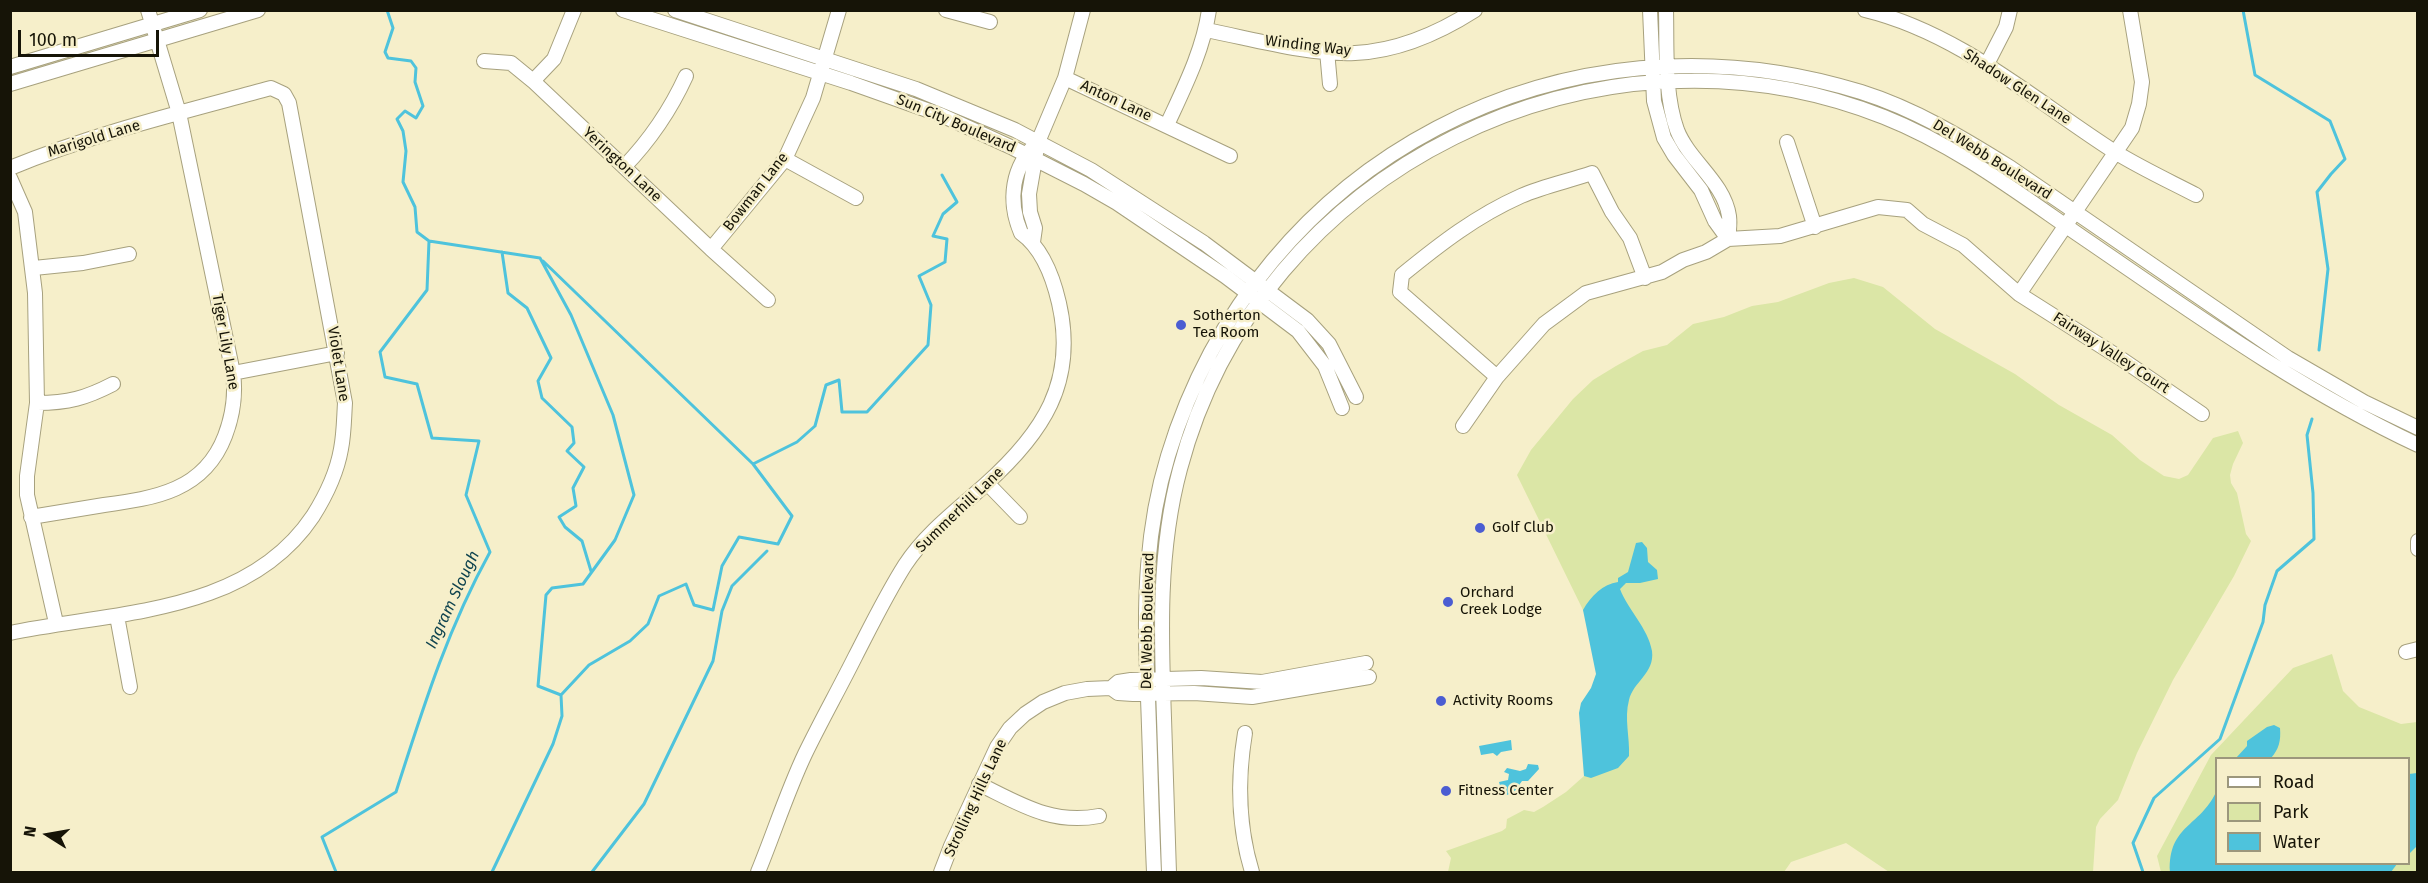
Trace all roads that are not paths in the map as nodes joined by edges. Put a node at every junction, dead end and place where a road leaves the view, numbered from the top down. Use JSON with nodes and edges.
{"nodes":[{"id":1,"x":148,"y":10,"type":"edge"},
{"id":2,"x":200,"y":10,"type":"edge"},
{"id":3,"x":258,"y":10,"type":"edge"},
{"id":4,"x":574,"y":10,"type":"edge"},
{"id":5,"x":623,"y":10,"type":"edge"},
{"id":6,"x":675,"y":10,"type":"edge"},
{"id":7,"x":839,"y":10,"type":"edge"},
{"id":8,"x":946,"y":10,"type":"edge"},
{"id":9,"x":1083,"y":10,"type":"edge"},
{"id":10,"x":1209,"y":10,"type":"edge"},
{"id":11,"x":1475,"y":10,"type":"edge"},
{"id":12,"x":1650,"y":10,"type":"edge"},
{"id":13,"x":1666,"y":10,"type":"edge"},
{"id":14,"x":1865,"y":10,"type":"edge"},
{"id":15,"x":2010,"y":10,"type":"edge"},
{"id":16,"x":2130,"y":10,"type":"edge"},
{"id":17,"x":1880,"y":12,"type":"edge"},
{"id":18,"x":990,"y":22,"type":"dead end"},
{"id":19,"x":1206,"y":30,"type":"junction"},
{"id":20,"x":154,"y":32,"type":"junction"},
{"id":21,"x":1327,"y":51,"type":"junction"},
{"id":22,"x":484,"y":61,"type":"dead end"},
{"id":23,"x":1668,"y":64,"type":"junction"},
{"id":24,"x":1987,"y":64,"type":"junction"},
{"id":25,"x":1652,"y":65,"type":"junction"},
{"id":26,"x":823,"y":66,"type":"junction"},
{"id":27,"x":10,"y":67,"type":"edge"},
{"id":28,"x":686,"y":76,"type":"dead end"},
{"id":29,"x":1065,"y":78,"type":"junction"},
{"id":30,"x":533,"y":81,"type":"junction"},
{"id":31,"x":1669,"y":81,"type":"junction"},
{"id":32,"x":1653,"y":82,"type":"junction"},
{"id":33,"x":10,"y":84,"type":"edge"},
{"id":34,"x":1330,"y":84,"type":"dead end"},
{"id":35,"x":179,"y":113,"type":"junction"},
{"id":36,"x":1167,"y":125,"type":"junction"},
{"id":37,"x":1038,"y":142,"type":"junction"},
{"id":38,"x":1787,"y":142,"type":"dead end"},
{"id":39,"x":2117,"y":153,"type":"junction"},
{"id":40,"x":1030,"y":156,"type":"junction"},
{"id":41,"x":1230,"y":156,"type":"dead end"},
{"id":42,"x":785,"y":159,"type":"junction"},
{"id":43,"x":624,"y":166,"type":"junction"},
{"id":44,"x":10,"y":168,"type":"edge"},
{"id":45,"x":10,"y":178,"type":"edge"},
{"id":46,"x":2196,"y":195,"type":"dead end"},
{"id":47,"x":856,"y":198,"type":"dead end"},
{"id":48,"x":2070,"y":219,"type":"junction"},
{"id":49,"x":1815,"y":226,"type":"junction"},
{"id":50,"x":1728,"y":239,"type":"junction"},
{"id":51,"x":711,"y":249,"type":"junction"},
{"id":52,"x":129,"y":254,"type":"dead end"},
{"id":53,"x":34,"y":268,"type":"junction"},
{"id":54,"x":1645,"y":278,"type":"junction"},
{"id":55,"x":1252,"y":287,"type":"junction"},
{"id":56,"x":1268,"y":290,"type":"junction"},
{"id":57,"x":2019,"y":294,"type":"junction"},
{"id":58,"x":768,"y":300,"type":"dead end"},
{"id":59,"x":1260,"y":302,"type":"junction"},
{"id":60,"x":337,"y":353,"type":"junction"},
{"id":61,"x":233,"y":373,"type":"junction"},
{"id":62,"x":1497,"y":377,"type":"junction"},
{"id":63,"x":113,"y":384,"type":"dead end"},
{"id":64,"x":1356,"y":397,"type":"dead end"},
{"id":65,"x":37,"y":403,"type":"junction"},
{"id":66,"x":1342,"y":408,"type":"dead end"},
{"id":67,"x":2202,"y":414,"type":"dead end"},
{"id":68,"x":1463,"y":426,"type":"dead end"},
{"id":69,"x":2418,"y":428,"type":"edge"},
{"id":70,"x":2418,"y":445,"type":"edge"},
{"id":71,"x":987,"y":483,"type":"junction"},
{"id":72,"x":31,"y":517,"type":"junction"},
{"id":73,"x":1020,"y":517,"type":"dead end"},
{"id":74,"x":2418,"y":541,"type":"edge"},
{"id":75,"x":2418,"y":549,"type":"edge"},
{"id":76,"x":117,"y":616,"type":"junction"},
{"id":77,"x":56,"y":623,"type":"junction"},
{"id":78,"x":10,"y":633,"type":"edge"},
{"id":79,"x":1162,"y":679,"type":"junction"},
{"id":80,"x":1147,"y":680,"type":"junction"},
{"id":81,"x":130,"y":687,"type":"dead end"},
{"id":82,"x":1111,"y":688,"type":"junction"},
{"id":83,"x":1148,"y":694,"type":"junction"},
{"id":84,"x":1163,"y":694,"type":"junction"},
{"id":85,"x":1245,"y":733,"type":"dead end"},
{"id":86,"x":979,"y":784,"type":"junction"},
{"id":87,"x":1099,"y":816,"type":"dead end"},
{"id":88,"x":758,"y":873,"type":"edge"},
{"id":89,"x":941,"y":873,"type":"edge"},
{"id":90,"x":1154,"y":873,"type":"edge"},
{"id":91,"x":1168,"y":873,"type":"edge"},
{"id":92,"x":1252,"y":873,"type":"edge"}],
"edges":[{"from":1,"to":20,"type":"street","name":"Tiger Lily Lane"},
{"from":2,"to":20,"type":"street"},
{"from":3,"to":20,"type":"street"},
{"from":4,"to":30,"type":"street"},
{"from":5,"to":26,"type":"street","name":"Sun City Boulevard"},
{"from":6,"to":26,"type":"street","name":"Sun City Boulevard"},
{"from":7,"to":26,"type":"street","name":"Bowman Lane"},
{"from":8,"to":18,"type":"street"},
{"from":9,"to":29,"type":"street","name":"Summerhill Lane"},
{"from":10,"to":19,"type":"street"},
{"from":11,"to":21,"type":"street","name":"Winding Way"},
{"from":12,"to":25,"type":"street"},
{"from":13,"to":23,"type":"street"},
{"from":14,"to":17,"type":"street","name":"Shadow Glen Lane"},
{"from":15,"to":24,"type":"street"},
{"from":16,"to":39,"type":"street"},
{"from":17,"to":24,"type":"street","name":"Shadow Glen Lane"},
{"from":19,"to":21,"type":"street","name":"Winding Way"},
{"from":19,"to":36,"type":"street"},
{"from":20,"to":27,"type":"street"},
{"from":20,"to":33,"type":"street"},
{"from":20,"to":35,"type":"street","name":"Tiger Lily Lane"},
{"from":21,"to":34,"type":"street"},
{"from":22,"to":30,"type":"street","name":"Yerington Lane"},
{"from":23,"to":25,"type":"street","name":"Del Webb Boulevard"},
{"from":23,"to":31,"type":"street"},
{"from":23,"to":48,"type":"street","name":"Del Webb Boulevard"},
{"from":24,"to":39,"type":"street","name":"Shadow Glen Lane"},
{"from":25,"to":32,"type":"street"},
{"from":25,"to":55,"type":"street","name":"Del Webb Boulevard"},
{"from":26,"to":37,"type":"street","name":"Sun City Boulevard"},
{"from":26,"to":40,"type":"street","name":"Sun City Boulevard"},
{"from":26,"to":42,"type":"street","name":"Bowman Lane"},
{"from":28,"to":43,"type":"street"},
{"from":29,"to":36,"type":"street","name":"Anton Lane"},
{"from":29,"to":37,"type":"street","name":"Summerhill Lane"},
{"from":30,"to":43,"type":"street","name":"Yerington Lane"},
{"from":31,"to":32,"type":"street","name":"Del Webb Boulevard"},
{"from":31,"to":48,"type":"street","name":"Del Webb Boulevard"},
{"from":31,"to":50,"type":"street"},
{"from":32,"to":50,"type":"street"},
{"from":32,"to":56,"type":"street","name":"Del Webb Boulevard"},
{"from":35,"to":44,"type":"street","name":"Marigold Lane"},
{"from":35,"to":60,"type":"street","name":"Violet Lane"},
{"from":35,"to":61,"type":"street","name":"Tiger Lily Lane"},
{"from":36,"to":41,"type":"street","name":"Anton Lane"},
{"from":37,"to":40,"type":"street","name":"Summerhill Lane"},
{"from":37,"to":55,"type":"street","name":"Sun City Boulevard"},
{"from":38,"to":49,"type":"street"},
{"from":39,"to":46,"type":"street","name":"Shadow Glen Lane"},
{"from":39,"to":48,"type":"street"},
{"from":40,"to":55,"type":"street","name":"Sun City Boulevard"},
{"from":40,"to":71,"type":"street","name":"Summerhill Lane"},
{"from":42,"to":47,"type":"street"},
{"from":42,"to":51,"type":"street","name":"Bowman Lane"},
{"from":43,"to":51,"type":"street","name":"Yerington Lane"},
{"from":45,"to":53,"type":"street"},
{"from":48,"to":57,"type":"street"},
{"from":48,"to":69,"type":"street","name":"Del Webb Boulevard"},
{"from":48,"to":70,"type":"street","name":"Del Webb Boulevard"},
{"from":49,"to":50,"type":"street","name":"Fairway Valley Court"},
{"from":49,"to":57,"type":"street","name":"Fairway Valley Court"},
{"from":50,"to":54,"type":"street"},
{"from":51,"to":58,"type":"street","name":"Yerington Lane"},
{"from":52,"to":53,"type":"street"},
{"from":53,"to":65,"type":"street"},
{"from":54,"to":62,"type":"street"},
{"from":54,"to":62,"type":"street"},
{"from":55,"to":56,"type":"street","name":"Sun City Boulevard"},
{"from":55,"to":59,"type":"street","name":"Sun City Boulevard"},
{"from":55,"to":80,"type":"street","name":"Del Webb Boulevard"},
{"from":56,"to":59,"type":"street","name":"Del Webb Boulevard"},
{"from":56,"to":64,"type":"street","name":"Sun City Boulevard"},
{"from":57,"to":67,"type":"street","name":"Fairway Valley Court"},
{"from":59,"to":66,"type":"street","name":"Sun City Boulevard"},
{"from":59,"to":79,"type":"street","name":"Del Webb Boulevard"},
{"from":60,"to":61,"type":"street"},
{"from":60,"to":76,"type":"street","name":"Violet Lane"},
{"from":61,"to":72,"type":"street","name":"Tiger Lily Lane"},
{"from":62,"to":68,"type":"street"},
{"from":63,"to":65,"type":"street"},
{"from":65,"to":72,"type":"street"},
{"from":71,"to":73,"type":"street"},
{"from":71,"to":88,"type":"street","name":"Summerhill Lane"},
{"from":72,"to":77,"type":"street"},
{"from":74,"to":75,"type":"street"},
{"from":76,"to":77,"type":"street","name":"Violet Lane"},
{"from":76,"to":81,"type":"street"},
{"from":77,"to":78,"type":"street","name":"Violet Lane"},
{"from":79,"to":80,"type":"street","name":"Strolling Hills Lane"},
{"from":79,"to":84,"type":"street","name":"Del Webb Boulevard"},
{"from":79,"to":84,"type":"street","name":"Strolling Hills Lane"},
{"from":80,"to":82,"type":"street","name":"Strolling Hills Lane"},
{"from":80,"to":83,"type":"street","name":"Del Webb Boulevard"},
{"from":82,"to":83,"type":"street","name":"Strolling Hills Lane"},
{"from":82,"to":86,"type":"street","name":"Strolling Hills Lane"},
{"from":83,"to":84,"type":"street","name":"Strolling Hills Lane"},
{"from":83,"to":90,"type":"street","name":"Del Webb Boulevard"},
{"from":84,"to":91,"type":"street","name":"Del Webb Boulevard"},
{"from":85,"to":92,"type":"street"},
{"from":86,"to":87,"type":"street"},
{"from":86,"to":89,"type":"street","name":"Strolling Hills Lane"}]}
